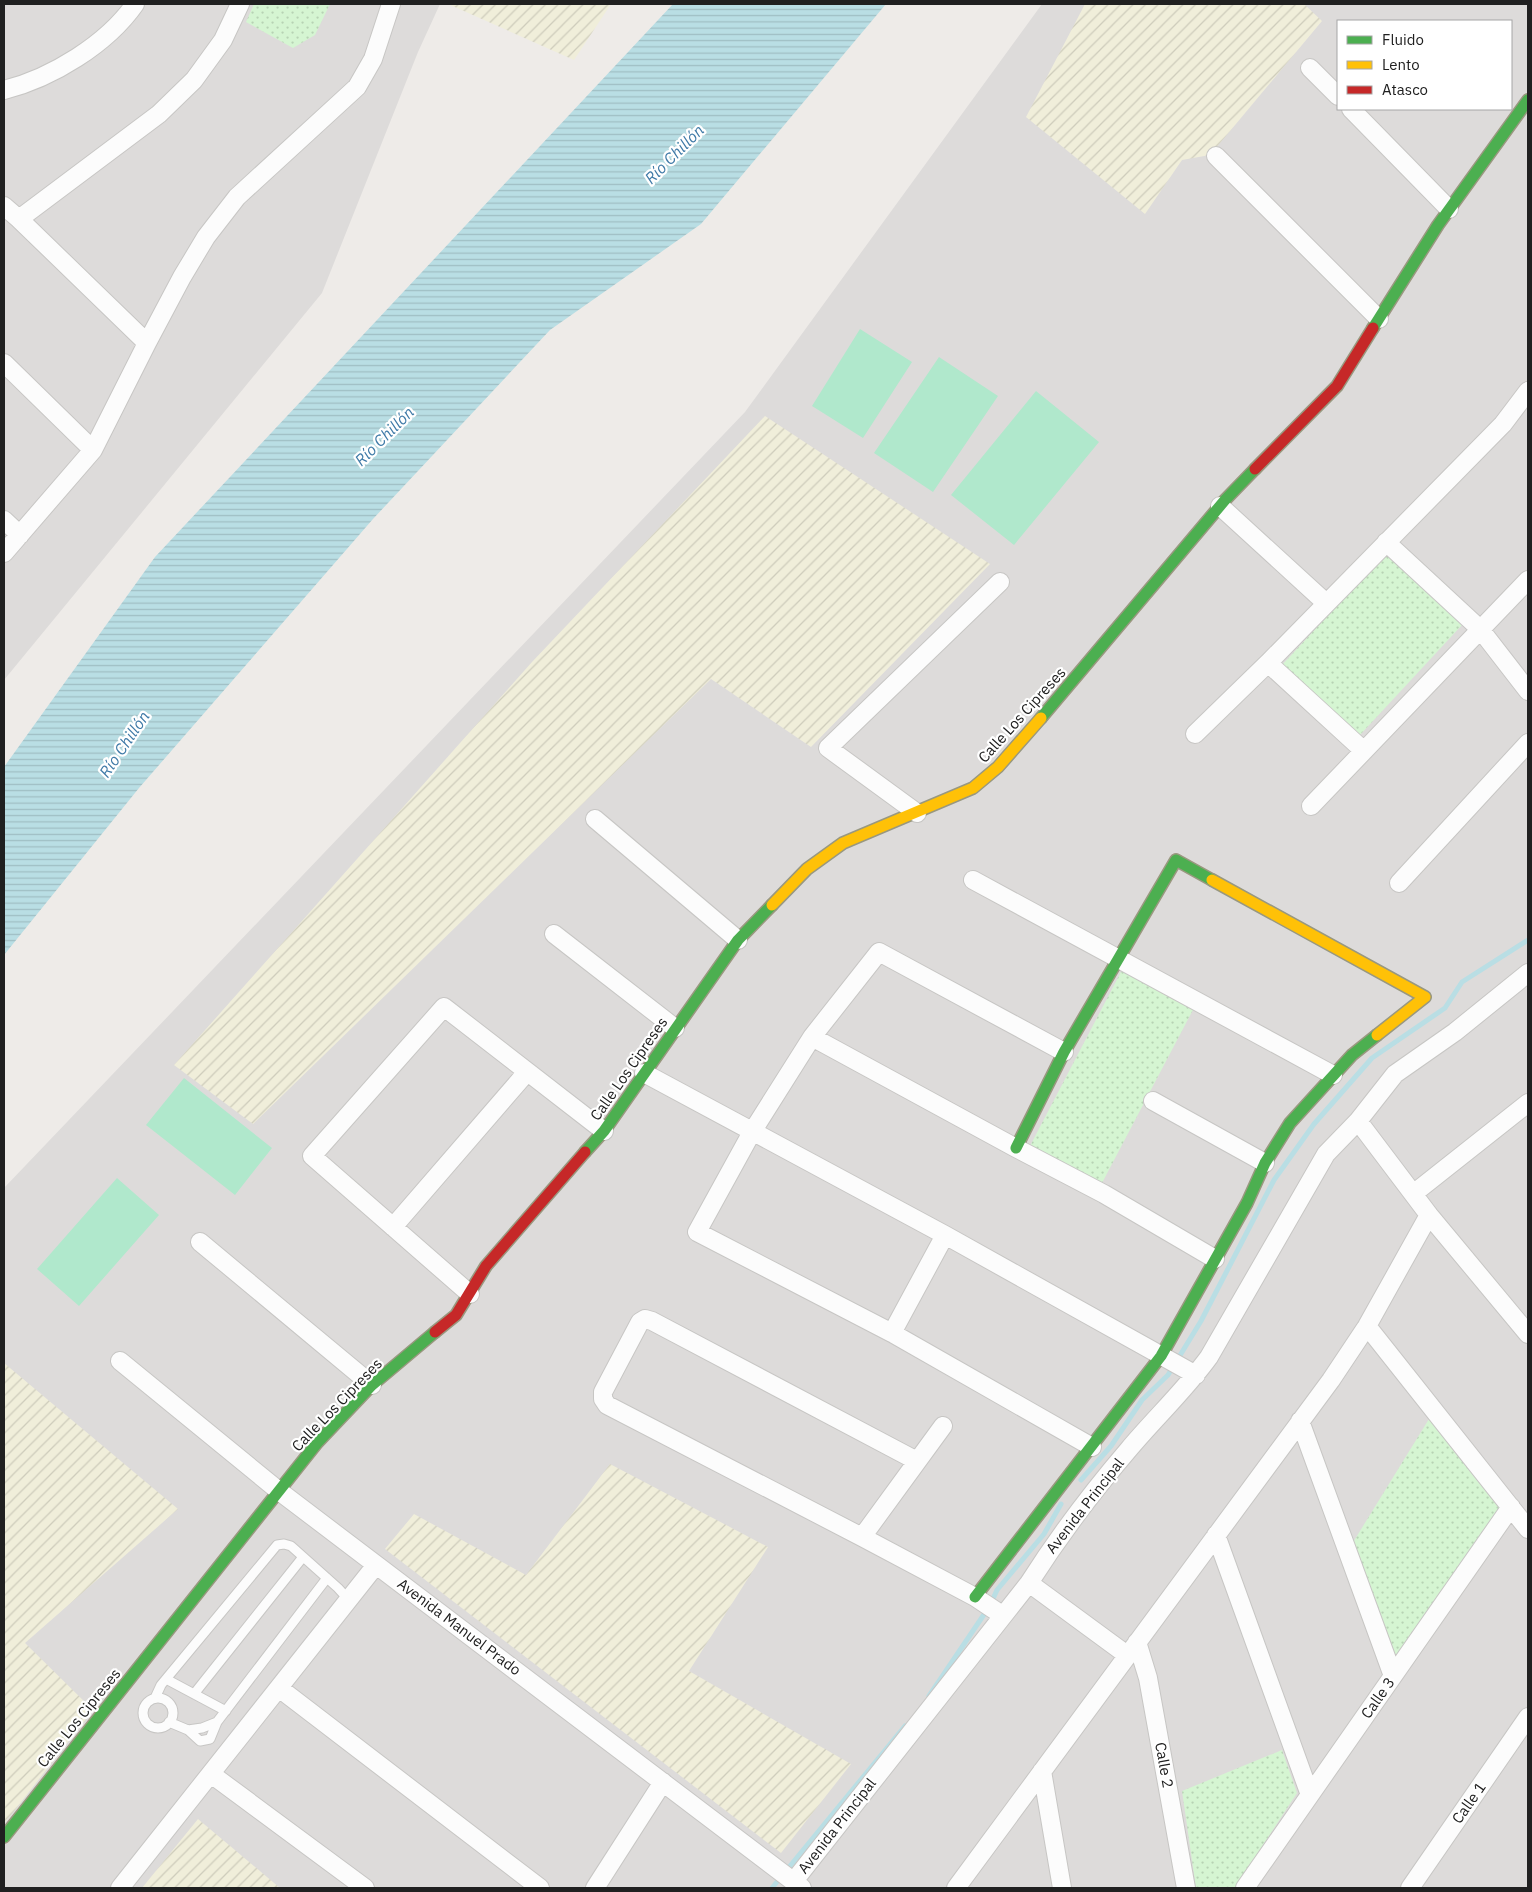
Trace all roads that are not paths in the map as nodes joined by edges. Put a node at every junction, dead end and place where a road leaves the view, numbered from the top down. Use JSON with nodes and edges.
{"nodes":[{"id":1,"x":135,"y":4,"type":"edge"},
{"id":2,"x":240,"y":4,"type":"edge"},
{"id":3,"x":392,"y":4,"type":"edge"},
{"id":4,"x":1310,"y":68,"type":"dead end"},
{"id":5,"x":4,"y":90,"type":"edge"},
{"id":6,"x":1337,"y":95,"type":"edge"},
{"id":7,"x":1528,"y":100,"type":"edge"},
{"id":8,"x":1352,"y":110,"type":"edge"},
{"id":9,"x":1216,"y":156,"type":"dead end"},
{"id":10,"x":4,"y":206,"type":"edge"},
{"id":11,"x":1449,"y":209,"type":"junction"},
{"id":12,"x":19,"y":219,"type":"junction"},
{"id":13,"x":1379,"y":319,"type":"junction"},
{"id":14,"x":147,"y":343,"type":"junction"},
{"id":15,"x":4,"y":363,"type":"edge"},
{"id":16,"x":1528,"y":391,"type":"edge"},
{"id":17,"x":93,"y":450,"type":"junction"},
{"id":18,"x":1220,"y":506,"type":"junction"},
{"id":19,"x":4,"y":520,"type":"edge"},
{"id":20,"x":20,"y":535,"type":"junction"},
{"id":21,"x":1386,"y":542,"type":"junction"},
{"id":22,"x":4,"y":553,"type":"edge"},
{"id":23,"x":1528,"y":580,"type":"edge"},
{"id":24,"x":1000,"y":582,"type":"dead end"},
{"id":25,"x":1326,"y":603,"type":"junction"},
{"id":26,"x":1480,"y":629,"type":"junction"},
{"id":27,"x":1268,"y":663,"type":"junction"},
{"id":28,"x":1528,"y":692,"type":"edge"},
{"id":29,"x":1195,"y":734,"type":"dead end"},
{"id":30,"x":1528,"y":743,"type":"edge"},
{"id":31,"x":1364,"y":751,"type":"junction"},
{"id":32,"x":1311,"y":806,"type":"dead end"},
{"id":33,"x":917,"y":813,"type":"junction"},
{"id":34,"x":594,"y":819,"type":"dead end"},
{"id":35,"x":973,"y":880,"type":"dead end"},
{"id":36,"x":1398,"y":883,"type":"dead end"},
{"id":37,"x":554,"y":934,"type":"dead end"},
{"id":38,"x":738,"y":940,"type":"junction"},
{"id":39,"x":1118,"y":958,"type":"junction"},
{"id":40,"x":1528,"y":973,"type":"edge"},
{"id":41,"x":675,"y":1028,"type":"junction"},
{"id":42,"x":812,"y":1036,"type":"junction"},
{"id":43,"x":1064,"y":1052,"type":"junction"},
{"id":44,"x":527,"y":1072,"type":"junction"},
{"id":45,"x":644,"y":1073,"type":"junction"},
{"id":46,"x":1332,"y":1075,"type":"junction"},
{"id":47,"x":1153,"y":1102,"type":"dead end"},
{"id":48,"x":1526,"y":1109,"type":"edge"},
{"id":49,"x":1358,"y":1121,"type":"junction"},
{"id":50,"x":604,"y":1131,"type":"junction"},
{"id":51,"x":752,"y":1132,"type":"junction"},
{"id":52,"x":1016,"y":1148,"type":"junction"},
{"id":53,"x":1265,"y":1163,"type":"junction"},
{"id":54,"x":1413,"y":1194,"type":"junction"},
{"id":55,"x":1429,"y":1215,"type":"junction"},
{"id":56,"x":393,"y":1227,"type":"junction"},
{"id":57,"x":944,"y":1235,"type":"junction"},
{"id":58,"x":200,"y":1242,"type":"dead end"},
{"id":59,"x":1215,"y":1259,"type":"junction"},
{"id":60,"x":470,"y":1294,"type":"junction"},
{"id":61,"x":1367,"y":1326,"type":"junction"},
{"id":62,"x":892,"y":1333,"type":"junction"},
{"id":63,"x":1528,"y":1334,"type":"edge"},
{"id":64,"x":120,"y":1361,"type":"dead end"},
{"id":65,"x":1177,"y":1366,"type":"junction"},
{"id":66,"x":372,"y":1385,"type":"junction"},
{"id":67,"x":1300,"y":1421,"type":"junction"},
{"id":68,"x":943,"y":1426,"type":"dead end"},
{"id":69,"x":1092,"y":1447,"type":"junction"},
{"id":70,"x":918,"y":1461,"type":"junction"},
{"id":71,"x":279,"y":1491,"type":"junction"},
{"id":72,"x":1510,"y":1507,"type":"junction"},
{"id":73,"x":1528,"y":1529,"type":"edge"},
{"id":74,"x":1216,"y":1535,"type":"junction"},
{"id":75,"x":862,"y":1537,"type":"junction"},
{"id":76,"x":303,"y":1557,"type":"junction"},
{"id":77,"x":376,"y":1565,"type":"junction"},
{"id":78,"x":327,"y":1578,"type":"junction"},
{"id":79,"x":1029,"y":1583,"type":"junction"},
{"id":80,"x":975,"y":1598,"type":"junction"},
{"id":81,"x":348,"y":1600,"type":"junction"},
{"id":82,"x":1002,"y":1615,"type":"junction"},
{"id":83,"x":1132,"y":1649,"type":"junction"},
{"id":84,"x":1393,"y":1676,"type":"junction"},
{"id":85,"x":166,"y":1679,"type":"junction"},
{"id":86,"x":278,"y":1688,"type":"junction"},
{"id":87,"x":194,"y":1694,"type":"junction"},
{"id":88,"x":155,"y":1698,"type":"junction"},
{"id":89,"x":226,"y":1711,"type":"junction"},
{"id":90,"x":1528,"y":1717,"type":"edge"},
{"id":91,"x":169,"y":1722,"type":"junction"},
{"id":92,"x":1042,"y":1771,"type":"junction"},
{"id":93,"x":211,"y":1774,"type":"junction"},
{"id":94,"x":662,"y":1782,"type":"junction"},
{"id":95,"x":1310,"y":1795,"type":"junction"},
{"id":96,"x":4,"y":1838,"type":"edge"},
{"id":97,"x":798,"y":1885,"type":"edge"},
{"id":98,"x":120,"y":1888,"type":"edge"},
{"id":99,"x":365,"y":1888,"type":"edge"},
{"id":100,"x":540,"y":1888,"type":"edge"},
{"id":101,"x":595,"y":1888,"type":"edge"},
{"id":102,"x":956,"y":1888,"type":"edge"},
{"id":103,"x":1062,"y":1888,"type":"edge"},
{"id":104,"x":1186,"y":1888,"type":"edge"},
{"id":105,"x":1245,"y":1888,"type":"edge"},
{"id":106,"x":1410,"y":1888,"type":"edge"}],
"edges":[{"from":1,"to":5,"type":"street"},
{"from":2,"to":12,"type":"street"},
{"from":3,"to":14,"type":"street"},
{"from":4,"to":6,"type":"street"},
{"from":7,"to":11,"type":"street","name":"Calle Los Cipreses"},
{"from":8,"to":11,"type":"street"},
{"from":9,"to":13,"type":"street"},
{"from":10,"to":12,"type":"street"},
{"from":11,"to":13,"type":"street","name":"Calle Los Cipreses"},
{"from":12,"to":14,"type":"street"},
{"from":13,"to":18,"type":"street","name":"Calle Los Cipreses"},
{"from":14,"to":17,"type":"street"},
{"from":15,"to":17,"type":"street"},
{"from":16,"to":21,"type":"street"},
{"from":17,"to":20,"type":"street"},
{"from":18,"to":25,"type":"street"},
{"from":18,"to":33,"type":"street","name":"Calle Los Cipreses"},
{"from":19,"to":20,"type":"street"},
{"from":20,"to":22,"type":"street"},
{"from":21,"to":25,"type":"street"},
{"from":21,"to":26,"type":"street"},
{"from":23,"to":26,"type":"street"},
{"from":24,"to":33,"type":"street"},
{"from":25,"to":27,"type":"street"},
{"from":26,"to":28,"type":"street"},
{"from":26,"to":31,"type":"street"},
{"from":27,"to":29,"type":"street"},
{"from":27,"to":31,"type":"street"},
{"from":30,"to":36,"type":"street"},
{"from":31,"to":32,"type":"street"},
{"from":33,"to":38,"type":"street","name":"Calle Los Cipreses"},
{"from":34,"to":38,"type":"street"},
{"from":35,"to":39,"type":"street"},
{"from":37,"to":41,"type":"street"},
{"from":38,"to":41,"type":"street","name":"Calle Los Cipreses"},
{"from":39,"to":43,"type":"street"},
{"from":39,"to":46,"type":"street"},
{"from":39,"to":46,"type":"street","name":"Avenida Principal"},
{"from":40,"to":49,"type":"street","name":"Avenida Principal"},
{"from":41,"to":45,"type":"street","name":"Calle Los Cipreses"},
{"from":42,"to":43,"type":"street"},
{"from":42,"to":51,"type":"street"},
{"from":42,"to":52,"type":"street"},
{"from":43,"to":52,"type":"street"},
{"from":44,"to":50,"type":"street"},
{"from":44,"to":56,"type":"street"},
{"from":44,"to":56,"type":"street"},
{"from":45,"to":50,"type":"street","name":"Calle Los Cipreses"},
{"from":45,"to":51,"type":"street"},
{"from":46,"to":53,"type":"street","name":"Avenida Principal"},
{"from":47,"to":53,"type":"street"},
{"from":48,"to":54,"type":"street"},
{"from":49,"to":54,"type":"street"},
{"from":49,"to":65,"type":"street","name":"Avenida Principal"},
{"from":50,"to":60,"type":"street","name":"Calle Los Cipreses"},
{"from":51,"to":57,"type":"street"},
{"from":51,"to":62,"type":"street"},
{"from":52,"to":59,"type":"street"},
{"from":53,"to":59,"type":"street","name":"Avenida Principal"},
{"from":54,"to":55,"type":"street"},
{"from":55,"to":61,"type":"street"},
{"from":55,"to":63,"type":"street"},
{"from":56,"to":60,"type":"street"},
{"from":57,"to":62,"type":"street"},
{"from":57,"to":65,"type":"street"},
{"from":58,"to":66,"type":"street"},
{"from":59,"to":65,"type":"street","name":"Avenida Principal"},
{"from":60,"to":66,"type":"street","name":"Calle Los Cipreses"},
{"from":61,"to":67,"type":"street"},
{"from":61,"to":72,"type":"street"},
{"from":62,"to":69,"type":"street"},
{"from":64,"to":71,"type":"street","name":"Avenida Manuel Prado"},
{"from":65,"to":69,"type":"street","name":"Avenida Principal"},
{"from":65,"to":79,"type":"street","name":"Avenida Principal"},
{"from":66,"to":71,"type":"street","name":"Calle Los Cipreses"},
{"from":67,"to":74,"type":"street"},
{"from":67,"to":84,"type":"street"},
{"from":68,"to":70,"type":"street"},
{"from":69,"to":80,"type":"street","name":"Avenida Principal"},
{"from":70,"to":75,"type":"street"},
{"from":70,"to":75,"type":"street"},
{"from":71,"to":77,"type":"street","name":"Avenida Manuel Prado"},
{"from":71,"to":96,"type":"street","name":"Calle Los Cipreses"},
{"from":72,"to":73,"type":"street"},
{"from":72,"to":84,"type":"street","name":"Calle 3"},
{"from":74,"to":83,"type":"street"},
{"from":74,"to":95,"type":"street"},
{"from":75,"to":80,"type":"street"},
{"from":76,"to":78,"type":"lane"},
{"from":76,"to":85,"type":"lane"},
{"from":76,"to":87,"type":"lane"},
{"from":77,"to":81,"type":"street"},
{"from":77,"to":94,"type":"street","name":"Avenida Manuel Prado"},
{"from":78,"to":81,"type":"lane"},
{"from":78,"to":89,"type":"lane"},
{"from":79,"to":82,"type":"street","name":"Avenida Principal"},
{"from":79,"to":83,"type":"street"},
{"from":80,"to":82,"type":"street"},
{"from":81,"to":86,"type":"street"},
{"from":82,"to":97,"type":"street","name":"Avenida Principal"},
{"from":83,"to":92,"type":"street"},
{"from":83,"to":104,"type":"street","name":"Calle 2"},
{"from":84,"to":95,"type":"street","name":"Calle 3"},
{"from":85,"to":87,"type":"lane"},
{"from":85,"to":88,"type":"lane"},
{"from":86,"to":93,"type":"street"},
{"from":86,"to":100,"type":"street"},
{"from":87,"to":89,"type":"lane"},
{"from":88,"to":91,"type":"lane"},
{"from":88,"to":91,"type":"lane"},
{"from":89,"to":91,"type":"lane"},
{"from":90,"to":106,"type":"street","name":"Calle 1"},
{"from":92,"to":102,"type":"street"},
{"from":92,"to":103,"type":"street"},
{"from":93,"to":98,"type":"street"},
{"from":93,"to":99,"type":"street"},
{"from":94,"to":97,"type":"street","name":"Avenida Manuel Prado"},
{"from":94,"to":101,"type":"street"},
{"from":95,"to":105,"type":"street","name":"Calle 3"}]}
